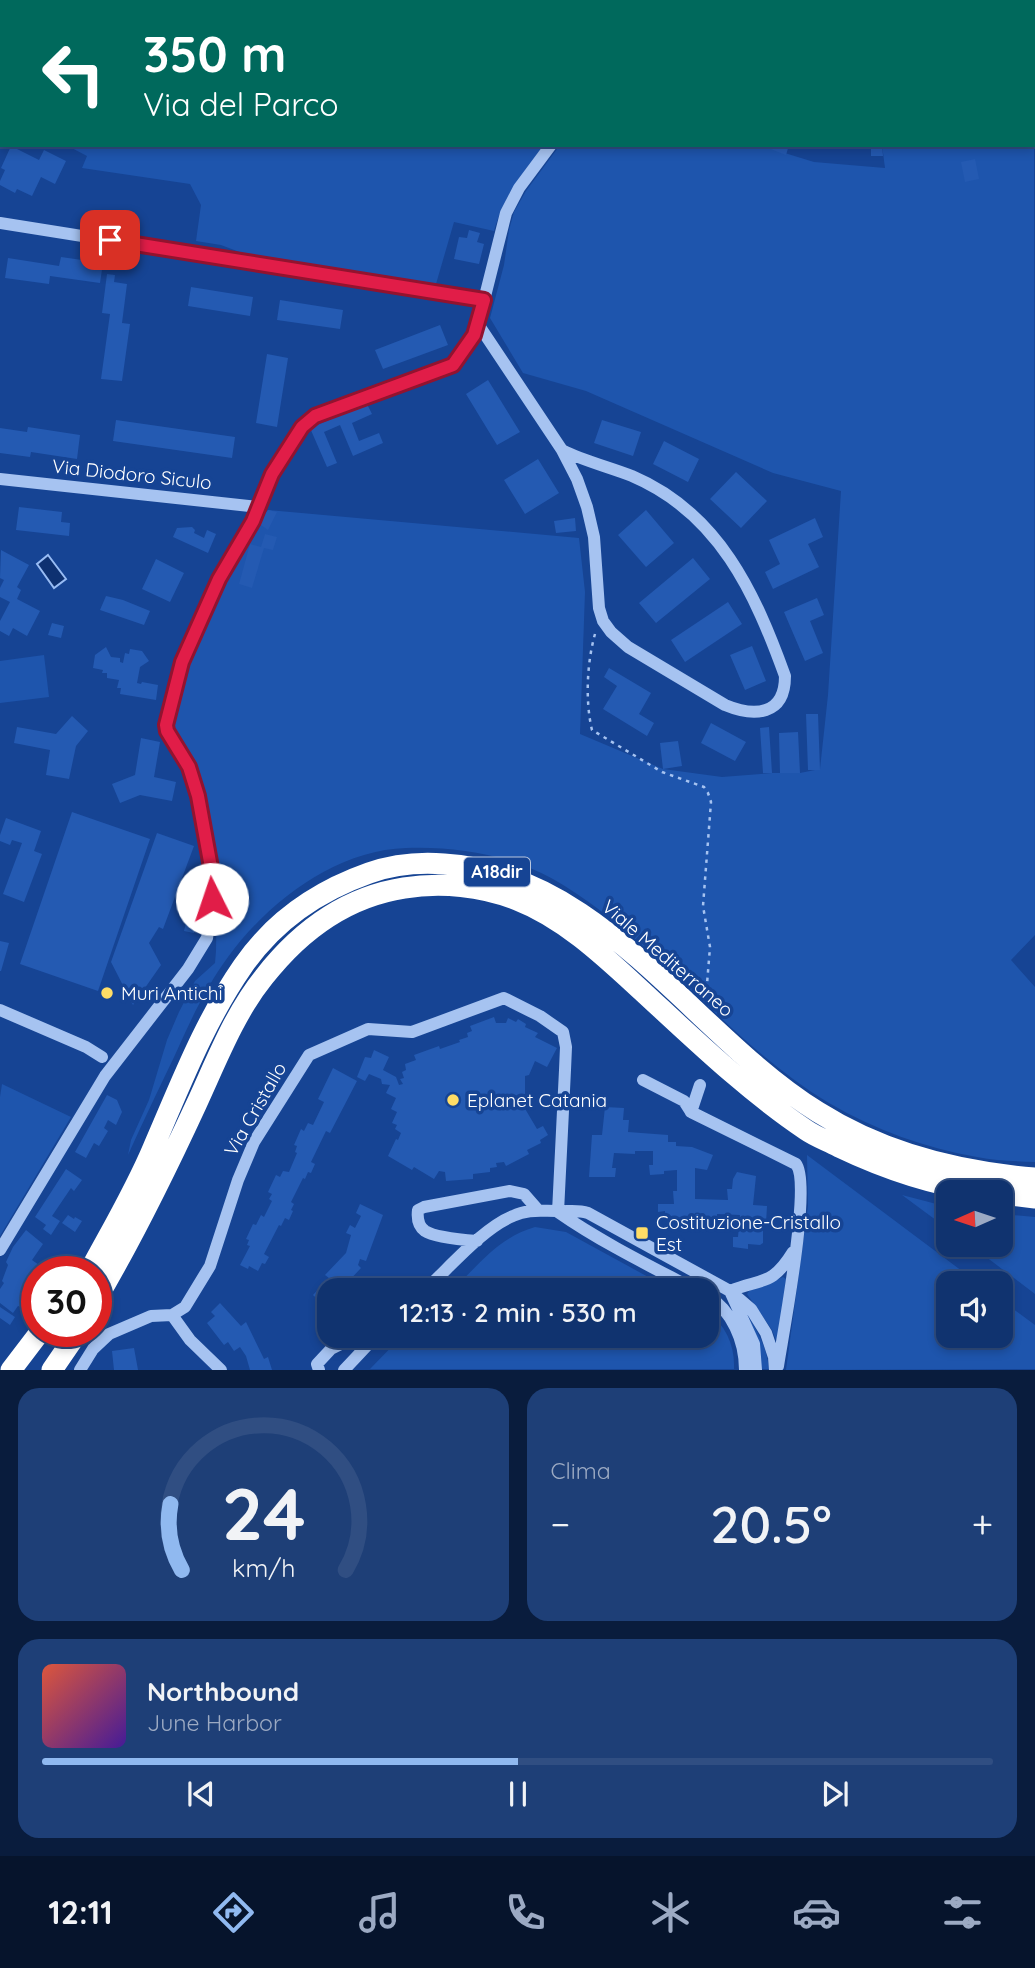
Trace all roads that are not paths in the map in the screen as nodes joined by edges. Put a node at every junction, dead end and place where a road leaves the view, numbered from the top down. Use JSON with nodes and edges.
{"nodes":[{"id":1,"x":550,"y":147,"type":"edge"},
{"id":2,"x":0,"y":223,"type":"edge"},
{"id":3,"x":484,"y":300,"type":"junction"},
{"id":4,"x":478,"y":324,"type":"junction"},
{"id":5,"x":562,"y":450,"type":"junction"},
{"id":6,"x":0,"y":479,"type":"edge"},
{"id":7,"x":259,"y":507,"type":"junction"},
{"id":8,"x":0,"y":1010,"type":"edge"},
{"id":9,"x":102,"y":1057,"type":"dead end"},
{"id":10,"x":643,"y":1080,"type":"dead end"},
{"id":11,"x":701,"y":1085,"type":"dead end"},
{"id":12,"x":691,"y":1111,"type":"junction"},
{"id":13,"x":1035,"y":1178,"type":"edge"},
{"id":14,"x":936,"y":1183,"type":"edge"},
{"id":15,"x":1013,"y":1195,"type":"edge"},
{"id":16,"x":1035,"y":1198,"type":"edge"},
{"id":17,"x":538,"y":1210,"type":"junction"},
{"id":18,"x":558,"y":1212,"type":"junction"},
{"id":19,"x":477,"y":1241,"type":"junction"},
{"id":20,"x":797,"y":1246,"type":"junction"},
{"id":21,"x":0,"y":1250,"type":"edge"},
{"id":22,"x":98,"y":1256,"type":"edge"},
{"id":23,"x":112,"y":1272,"type":"edge"},
{"id":24,"x":438,"y":1278,"type":"edge"},
{"id":25,"x":673,"y":1278,"type":"edge"},
{"id":26,"x":730,"y":1291,"type":"junction"},
{"id":27,"x":719,"y":1305,"type":"edge"},
{"id":28,"x":172,"y":1315,"type":"junction"},
{"id":29,"x":29,"y":1347,"type":"edge"},
{"id":30,"x":43,"y":1347,"type":"edge"},
{"id":31,"x":68,"y":1347,"type":"edge"},
{"id":32,"x":333,"y":1348,"type":"edge"},
{"id":33,"x":365,"y":1348,"type":"edge"},
{"id":34,"x":11,"y":1370,"type":"edge"},
{"id":35,"x":27,"y":1370,"type":"edge"},
{"id":36,"x":52,"y":1370,"type":"edge"},
{"id":37,"x":80,"y":1370,"type":"edge"},
{"id":38,"x":221,"y":1370,"type":"edge"},
{"id":39,"x":319,"y":1370,"type":"edge"},
{"id":40,"x":344,"y":1370,"type":"edge"},
{"id":41,"x":745,"y":1370,"type":"edge"},
{"id":42,"x":756,"y":1370,"type":"edge"},
{"id":43,"x":776,"y":1370,"type":"edge"}],
"edges":[{"from":1,"to":3,"type":"street"},
{"from":2,"to":3,"type":"street"},
{"from":3,"to":4,"type":"street"},
{"from":4,"to":5,"type":"street"},
{"from":4,"to":7,"type":"street"},
{"from":5,"to":5,"type":"street"},
{"from":6,"to":7,"type":"street","name":"Via Diodoro Siculo"},
{"from":7,"to":21,"type":"street"},
{"from":8,"to":9,"type":"street"},
{"from":10,"to":12,"type":"street"},
{"from":11,"to":12,"type":"street"},
{"from":12,"to":20,"type":"street"},
{"from":13,"to":22,"type":"highway","name":"Viale Mediterraneo","number":"A18dir"},
{"from":14,"to":23,"type":"highway","number":"A18dir"},
{"from":15,"to":16,"type":"highway"},
{"from":17,"to":18,"type":"street"},
{"from":17,"to":19,"type":"street"},
{"from":17,"to":19,"type":"street"},
{"from":18,"to":25,"type":"street"},
{"from":18,"to":26,"type":"street"},
{"from":18,"to":28,"type":"street","name":"Via Cristallo"},
{"from":19,"to":24,"type":"street"},
{"from":20,"to":26,"type":"street"},
{"from":20,"to":43,"type":"street"},
{"from":26,"to":42,"type":"street"},
{"from":26,"to":43,"type":"street"},
{"from":27,"to":41,"type":"street"},
{"from":28,"to":37,"type":"street"},
{"from":28,"to":38,"type":"street"},
{"from":29,"to":34,"type":"highway"},
{"from":30,"to":35,"type":"highway"},
{"from":31,"to":36,"type":"highway"},
{"from":32,"to":39,"type":"street"},
{"from":33,"to":40,"type":"street"}]}
